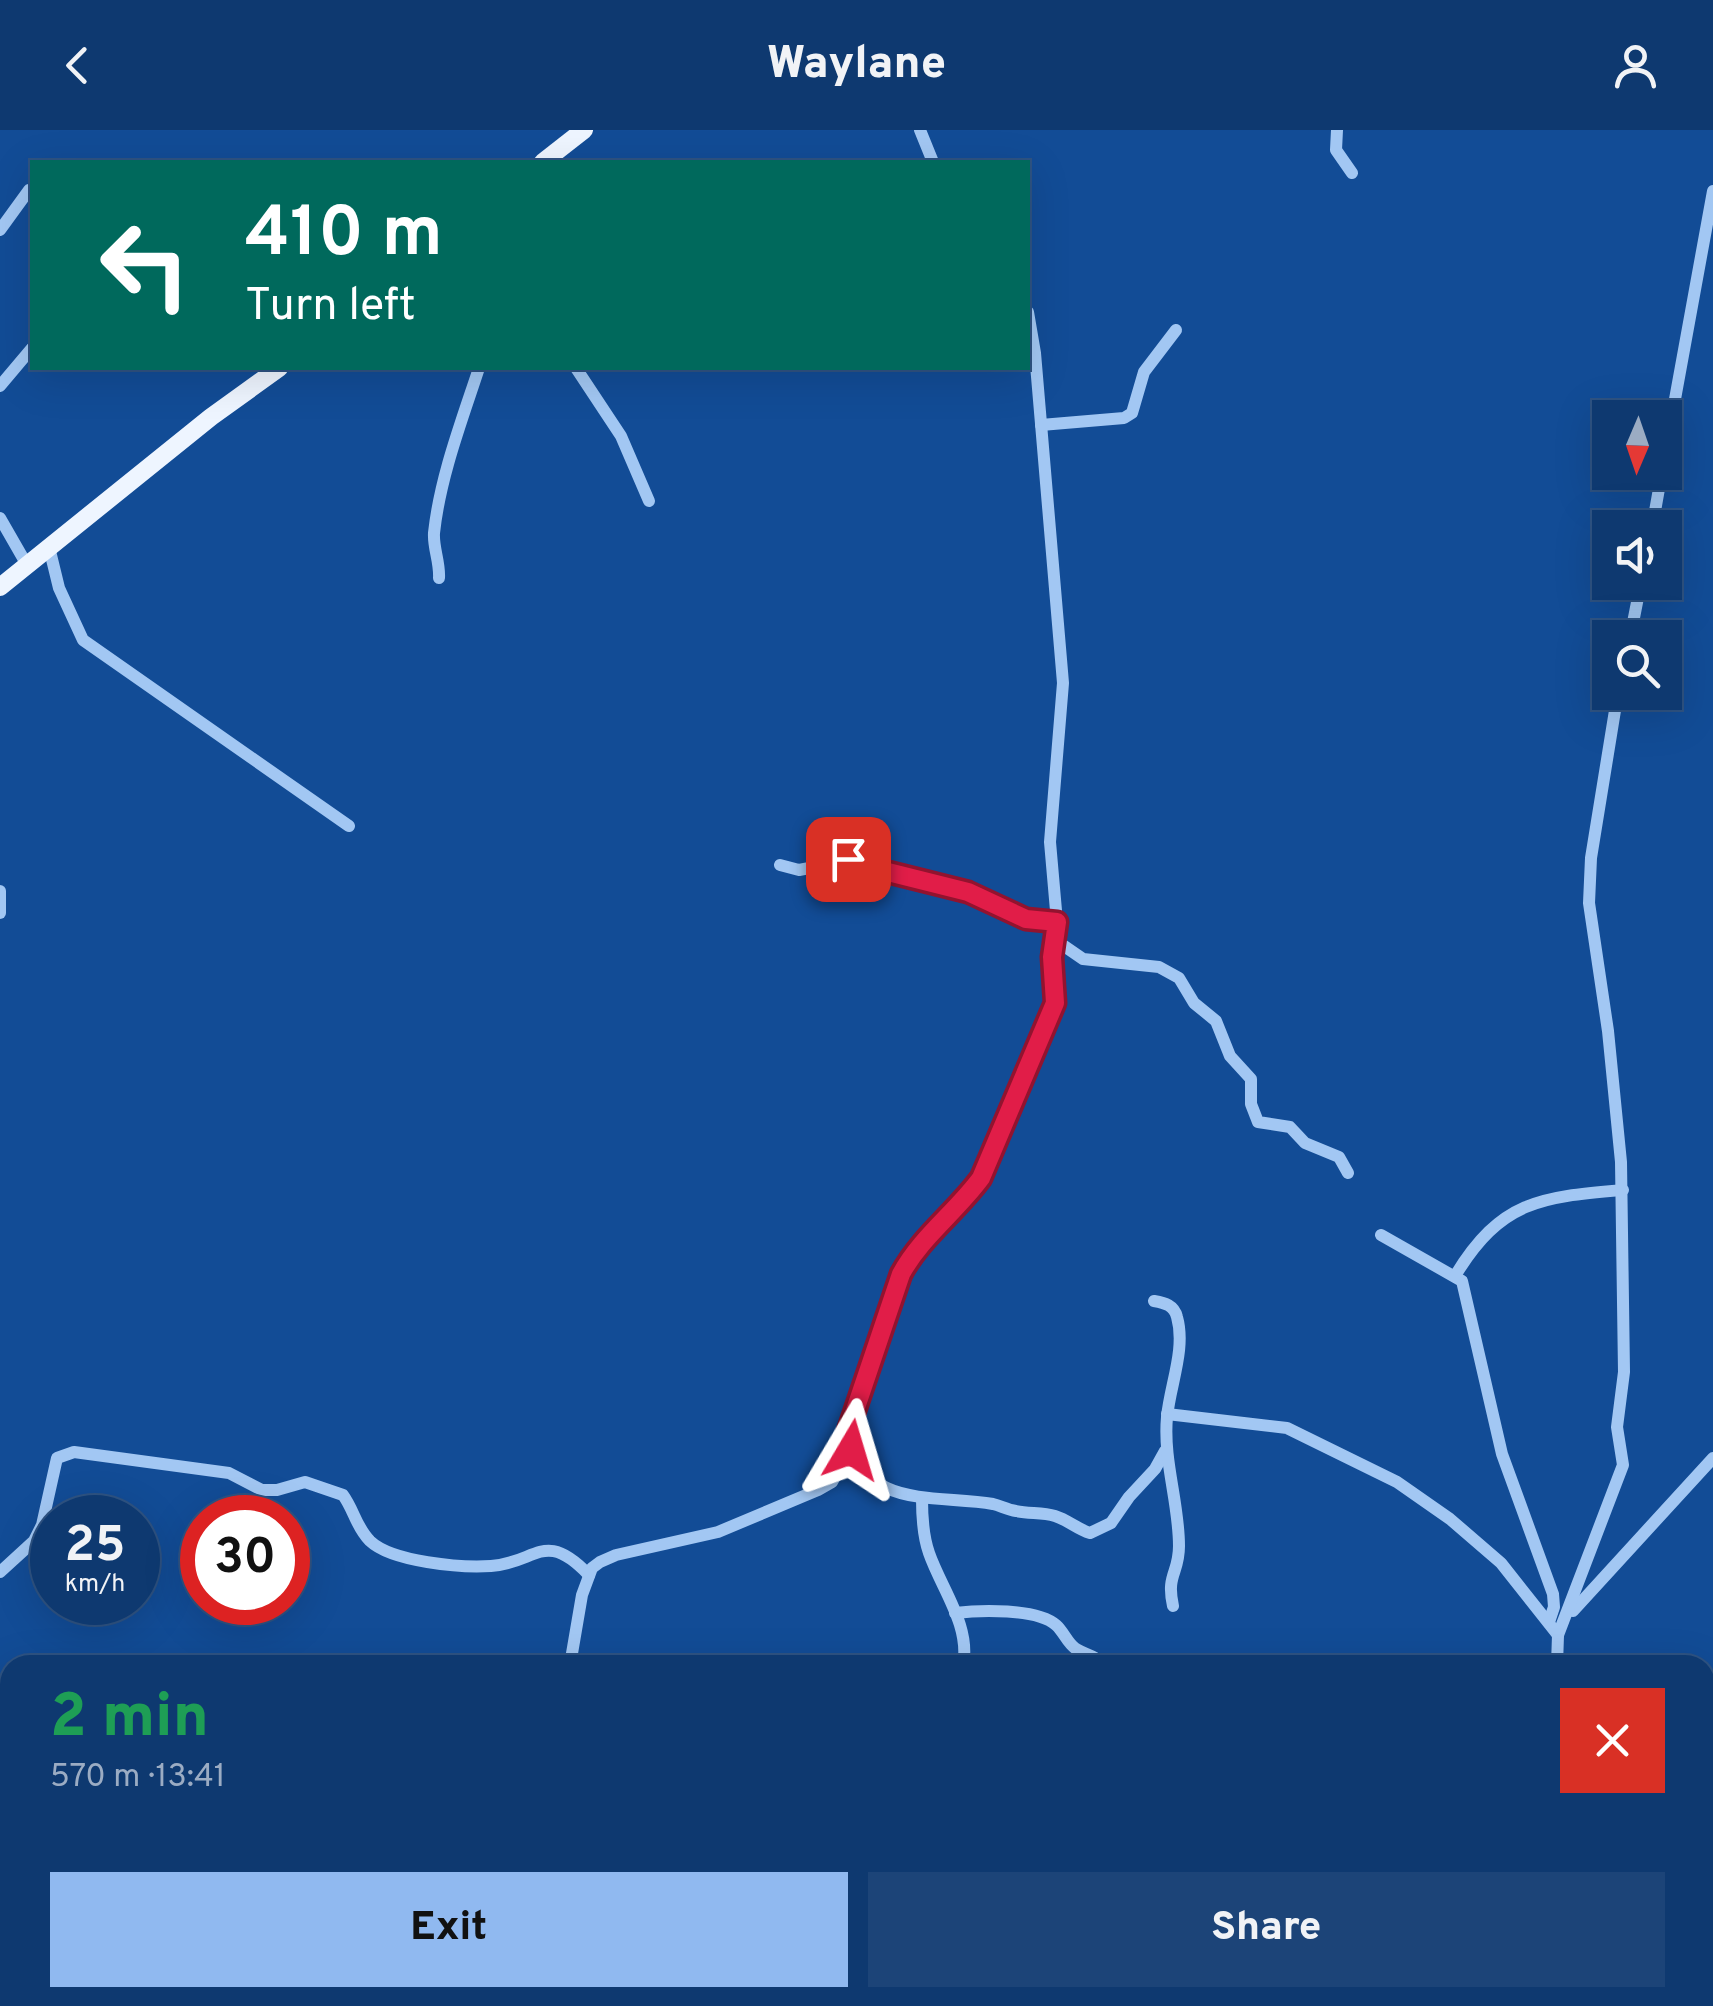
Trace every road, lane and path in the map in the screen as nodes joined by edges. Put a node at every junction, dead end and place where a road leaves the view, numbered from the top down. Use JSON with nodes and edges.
{"nodes":[{"id":1,"x":584,"y":130,"type":"edge"},
{"id":2,"x":920,"y":130,"type":"edge"},
{"id":3,"x":1337,"y":130,"type":"edge"},
{"id":4,"x":545,"y":160,"type":"edge"},
{"id":5,"x":932,"y":160,"type":"edge"},
{"id":6,"x":1352,"y":173,"type":"dead end"},
{"id":7,"x":29,"y":190,"type":"dead end"},
{"id":8,"x":1713,"y":191,"type":"edge"},
{"id":9,"x":0,"y":230,"type":"edge"},
{"id":10,"x":1030,"y":324,"type":"edge"},
{"id":11,"x":1176,"y":330,"type":"dead end"},
{"id":12,"x":30,"y":350,"type":"edge"},
{"id":13,"x":276,"y":370,"type":"edge"},
{"id":14,"x":478,"y":370,"type":"edge"},
{"id":15,"x":577,"y":370,"type":"edge"},
{"id":16,"x":0,"y":386,"type":"edge"},
{"id":17,"x":1675,"y":400,"type":"edge"},
{"id":18,"x":1041,"y":426,"type":"junction"},
{"id":19,"x":649,"y":501,"type":"dead end"},
{"id":20,"x":0,"y":518,"type":"edge"},
{"id":21,"x":49,"y":547,"type":"junction"},
{"id":22,"x":27,"y":565,"type":"junction"},
{"id":23,"x":438,"y":578,"type":"dead end"},
{"id":24,"x":0,"y":587,"type":"edge"},
{"id":25,"x":1615,"y":710,"type":"edge"},
{"id":26,"x":349,"y":826,"type":"dead end"},
{"id":27,"x":780,"y":865,"type":"dead end"},
{"id":28,"x":0,"y":892,"type":"edge"},
{"id":29,"x":0,"y":913,"type":"edge"},
{"id":30,"x":1057,"y":922,"type":"junction"},
{"id":31,"x":1054,"y":939,"type":"junction"},
{"id":32,"x":1348,"y":1173,"type":"dead end"},
{"id":33,"x":1622,"y":1190,"type":"junction"},
{"id":34,"x":1382,"y":1235,"type":"dead end"},
{"id":35,"x":1454,"y":1276,"type":"junction"},
{"id":36,"x":1154,"y":1301,"type":"dead end"},
{"id":37,"x":1167,"y":1414,"type":"junction"},
{"id":38,"x":851,"y":1450,"type":"junction"},
{"id":39,"x":1165,"y":1451,"type":"junction"},
{"id":40,"x":1713,"y":1458,"type":"edge"},
{"id":41,"x":922,"y":1498,"type":"junction"},
{"id":42,"x":0,"y":1572,"type":"edge"},
{"id":43,"x":589,"y":1575,"type":"junction"},
{"id":44,"x":1174,"y":1606,"type":"dead end"},
{"id":45,"x":956,"y":1613,"type":"junction"},
{"id":46,"x":1565,"y":1620,"type":"junction"},
{"id":47,"x":1548,"y":1622,"type":"junction"},
{"id":48,"x":1558,"y":1635,"type":"junction"},
{"id":49,"x":572,"y":1655,"type":"edge"},
{"id":50,"x":963,"y":1655,"type":"edge"},
{"id":51,"x":1091,"y":1655,"type":"edge"},
{"id":52,"x":1557,"y":1655,"type":"edge"}],
"edges":[{"from":1,"to":4,"type":"main road"},
{"from":2,"to":5,"type":"street"},
{"from":3,"to":6,"type":"street"},
{"from":7,"to":9,"type":"street"},
{"from":8,"to":17,"type":"street"},
{"from":10,"to":18,"type":"street"},
{"from":11,"to":18,"type":"street"},
{"from":12,"to":16,"type":"street"},
{"from":13,"to":21,"type":"main road"},
{"from":14,"to":23,"type":"street"},
{"from":15,"to":19,"type":"street"},
{"from":18,"to":30,"type":"street"},
{"from":20,"to":22,"type":"street"},
{"from":21,"to":22,"type":"main road"},
{"from":21,"to":26,"type":"street"},
{"from":22,"to":24,"type":"main road"},
{"from":25,"to":33,"type":"street"},
{"from":27,"to":30,"type":"street"},
{"from":28,"to":29,"type":"street"},
{"from":30,"to":31,"type":"street"},
{"from":31,"to":32,"type":"street"},
{"from":31,"to":38,"type":"street"},
{"from":33,"to":35,"type":"street"},
{"from":33,"to":46,"type":"street"},
{"from":34,"to":35,"type":"street"},
{"from":35,"to":47,"type":"street"},
{"from":36,"to":37,"type":"street"},
{"from":37,"to":39,"type":"street"},
{"from":37,"to":47,"type":"street"},
{"from":38,"to":41,"type":"street"},
{"from":38,"to":43,"type":"street"},
{"from":39,"to":41,"type":"street"},
{"from":39,"to":44,"type":"street"},
{"from":40,"to":46,"type":"street"},
{"from":41,"to":45,"type":"street"},
{"from":42,"to":43,"type":"street"},
{"from":43,"to":49,"type":"street"},
{"from":45,"to":50,"type":"street"},
{"from":45,"to":51,"type":"street"},
{"from":46,"to":48,"type":"street"},
{"from":47,"to":48,"type":"street"},
{"from":48,"to":52,"type":"street"}]}
